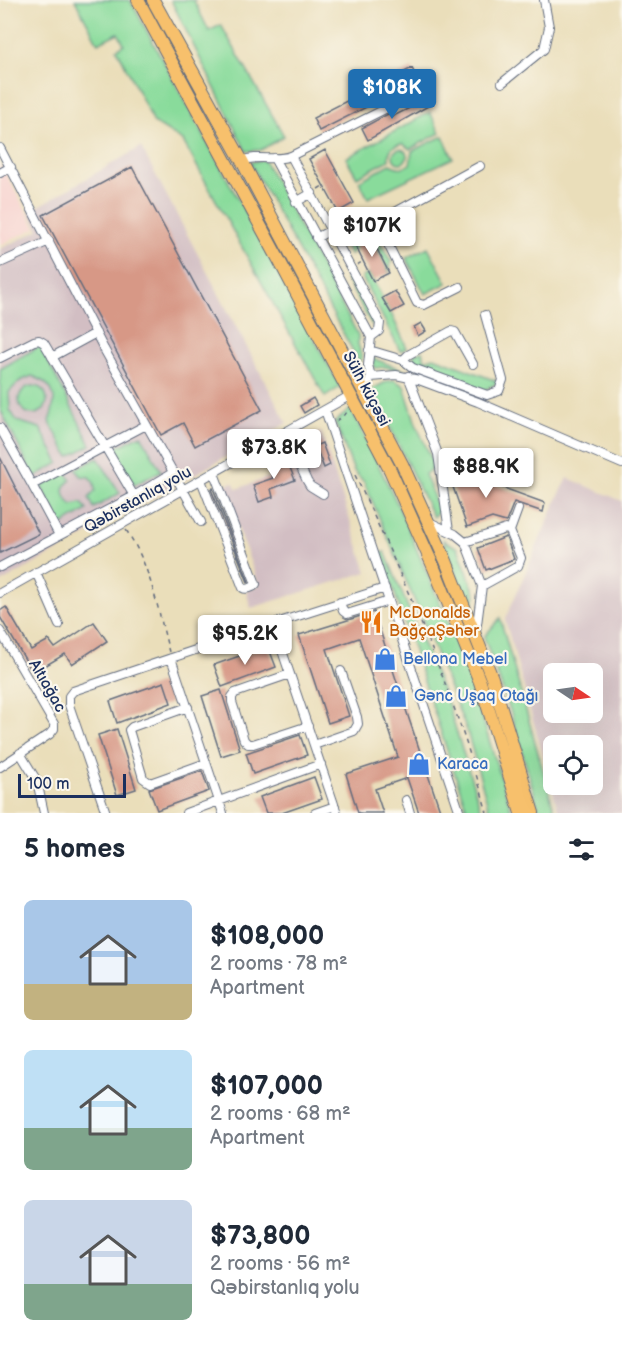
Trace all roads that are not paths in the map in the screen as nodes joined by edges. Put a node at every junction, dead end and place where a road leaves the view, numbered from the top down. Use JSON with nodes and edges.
{"nodes":[{"id":1,"x":138,"y":0,"type":"edge"},
{"id":2,"x":153,"y":0,"type":"edge"},
{"id":3,"x":544,"y":0,"type":"edge"},
{"id":4,"x":502,"y":83,"type":"dead end"},
{"id":5,"x":405,"y":99,"type":"dead end"},
{"id":6,"x":0,"y":148,"type":"edge"},
{"id":7,"x":291,"y":156,"type":"junction"},
{"id":8,"x":274,"y":158,"type":"junction"},
{"id":9,"x":242,"y":161,"type":"junction"},
{"id":10,"x":480,"y":166,"type":"dead end"},
{"id":11,"x":11,"y":167,"type":"junction"},
{"id":12,"x":0,"y":174,"type":"edge"},
{"id":13,"x":312,"y":193,"type":"junction"},
{"id":14,"x":296,"y":202,"type":"junction"},
{"id":15,"x":377,"y":222,"type":"junction"},
{"id":16,"x":331,"y":230,"type":"junction"},
{"id":17,"x":316,"y":238,"type":"junction"},
{"id":18,"x":49,"y":241,"type":"junction"},
{"id":19,"x":0,"y":263,"type":"edge"},
{"id":20,"x":460,"y":287,"type":"dead end"},
{"id":21,"x":485,"y":315,"type":"dead end"},
{"id":22,"x":96,"y":333,"type":"junction"},
{"id":23,"x":371,"y":337,"type":"junction"},
{"id":24,"x":369,"y":350,"type":"junction"},
{"id":25,"x":52,"y":357,"type":"junction"},
{"id":26,"x":0,"y":358,"type":"edge"},
{"id":27,"x":403,"y":360,"type":"junction"},
{"id":28,"x":473,"y":363,"type":"dead end"},
{"id":29,"x":408,"y":376,"type":"junction"},
{"id":30,"x":371,"y":377,"type":"junction"},
{"id":31,"x":363,"y":388,"type":"junction"},
{"id":32,"x":351,"y":394,"type":"junction"},
{"id":33,"x":325,"y":410,"type":"junction"},
{"id":34,"x":146,"y":425,"type":"junction"},
{"id":35,"x":0,"y":428,"type":"edge"},
{"id":36,"x":285,"y":434,"type":"junction"},
{"id":37,"x":104,"y":447,"type":"junction"},
{"id":38,"x":622,"y":464,"type":"edge"},
{"id":39,"x":174,"y":472,"type":"junction"},
{"id":40,"x":214,"y":473,"type":"junction"},
{"id":41,"x":201,"y":480,"type":"junction"},
{"id":42,"x":32,"y":485,"type":"junction"},
{"id":43,"x":183,"y":490,"type":"junction"},
{"id":44,"x":323,"y":494,"type":"dead end"},
{"id":45,"x":134,"y":496,"type":"junction"},
{"id":46,"x":518,"y":509,"type":"dead end"},
{"id":47,"x":428,"y":521,"type":"junction"},
{"id":48,"x":201,"y":522,"type":"dead end"},
{"id":49,"x":449,"y":531,"type":"junction"},
{"id":50,"x":510,"y":531,"type":"junction"},
{"id":51,"x":59,"y":535,"type":"junction"},
{"id":52,"x":465,"y":542,"type":"junction"},
{"id":53,"x":0,"y":567,"type":"edge"},
{"id":54,"x":36,"y":572,"type":"junction"},
{"id":55,"x":482,"y":586,"type":"junction"},
{"id":56,"x":385,"y":588,"type":"junction"},
{"id":57,"x":0,"y":593,"type":"edge"},
{"id":58,"x":389,"y":601,"type":"junction"},
{"id":59,"x":340,"y":602,"type":"junction"},
{"id":60,"x":273,"y":624,"type":"junction"},
{"id":61,"x":59,"y":625,"type":"dead end"},
{"id":62,"x":0,"y":631,"type":"edge"},
{"id":63,"x":476,"y":637,"type":"junction"},
{"id":64,"x":171,"y":658,"type":"junction"},
{"id":65,"x":341,"y":671,"type":"dead end"},
{"id":66,"x":290,"y":674,"type":"junction"},
{"id":67,"x":188,"y":707,"type":"junction"},
{"id":68,"x":308,"y":726,"type":"junction"},
{"id":69,"x":314,"y":745,"type":"junction"},
{"id":70,"x":20,"y":753,"type":"junction"},
{"id":71,"x":206,"y":763,"type":"junction"},
{"id":72,"x":321,"y":764,"type":"junction"},
{"id":73,"x":0,"y":767,"type":"edge"},
{"id":74,"x":406,"y":800,"type":"dead end"},
{"id":75,"x":219,"y":802,"type":"junction"},
{"id":76,"x":336,"y":810,"type":"edge"},
{"id":77,"x":44,"y":813,"type":"edge"},
{"id":78,"x":106,"y":813,"type":"edge"},
{"id":79,"x":186,"y":813,"type":"edge"},
{"id":80,"x":223,"y":813,"type":"edge"},
{"id":81,"x":315,"y":813,"type":"edge"},
{"id":82,"x":411,"y":813,"type":"edge"},
{"id":83,"x":460,"y":813,"type":"edge"},
{"id":84,"x":521,"y":813,"type":"edge"},
{"id":85,"x":533,"y":813,"type":"edge"}],
"edges":[{"from":1,"to":32,"type":"highway","name":"Sülh küçəsi"},
{"from":2,"to":9,"type":"highway","name":"Sülh küçəsi"},
{"from":3,"to":4,"type":"street"},
{"from":5,"to":7,"type":"street"},
{"from":6,"to":11,"type":"street"},
{"from":7,"to":8,"type":"street"},
{"from":7,"to":13,"type":"street"},
{"from":8,"to":9,"type":"street"},
{"from":8,"to":14,"type":"street"},
{"from":9,"to":31,"type":"highway","name":"Sülh küçəsi"},
{"from":10,"to":15,"type":"street"},
{"from":11,"to":12,"type":"street"},
{"from":11,"to":18,"type":"street"},
{"from":13,"to":14,"type":"street"},
{"from":13,"to":16,"type":"street"},
{"from":14,"to":17,"type":"street"},
{"from":15,"to":16,"type":"street"},
{"from":15,"to":20,"type":"street"},
{"from":16,"to":17,"type":"street"},
{"from":16,"to":23,"type":"street"},
{"from":17,"to":23,"type":"street"},
{"from":18,"to":19,"type":"street"},
{"from":18,"to":22,"type":"street"},
{"from":21,"to":27,"type":"street"},
{"from":22,"to":25,"type":"street"},
{"from":22,"to":34,"type":"street"},
{"from":23,"to":24,"type":"street"},
{"from":24,"to":27,"type":"street"},
{"from":24,"to":30,"type":"street"},
{"from":25,"to":26,"type":"street"},
{"from":25,"to":37,"type":"street"},
{"from":27,"to":28,"type":"street"},
{"from":29,"to":30,"type":"street"},
{"from":29,"to":38,"type":"street"},
{"from":29,"to":49,"type":"street"},
{"from":30,"to":31,"type":"street"},
{"from":31,"to":32,"type":"highway"},
{"from":31,"to":47,"type":"highway","name":"Sülh küçəsi"},
{"from":32,"to":33,"type":"street","name":"Qəbirstanlıq yolu"},
{"from":32,"to":84,"type":"highway","name":"Sülh küçəsi"},
{"from":33,"to":36,"type":"street","name":"Qəbirstanlıq yolu"},
{"from":33,"to":56,"type":"street"},
{"from":34,"to":37,"type":"street"},
{"from":34,"to":39,"type":"street"},
{"from":35,"to":42,"type":"street"},
{"from":36,"to":40,"type":"street","name":"Qəbirstanlıq yolu"},
{"from":36,"to":44,"type":"street"},
{"from":37,"to":42,"type":"street"},
{"from":37,"to":45,"type":"street"},
{"from":39,"to":43,"type":"street"},
{"from":39,"to":45,"type":"street"},
{"from":40,"to":41,"type":"street","name":"Qəbirstanlıq yolu"},
{"from":40,"to":41,"type":"street"},
{"from":41,"to":43,"type":"street","name":"Qəbirstanlıq yolu"},
{"from":42,"to":51,"type":"street"},
{"from":43,"to":48,"type":"street"},
{"from":43,"to":54,"type":"street","name":"Qəbirstanlıq yolu"},
{"from":45,"to":51,"type":"street"},
{"from":46,"to":50,"type":"street"},
{"from":47,"to":49,"type":"street"},
{"from":47,"to":63,"type":"highway","name":"Sülh küçəsi"},
{"from":49,"to":52,"type":"street"},
{"from":50,"to":52,"type":"street"},
{"from":50,"to":55,"type":"street"},
{"from":51,"to":53,"type":"street"},
{"from":52,"to":55,"type":"street"},
{"from":54,"to":57,"type":"street","name":"Qəbirstanlıq yolu"},
{"from":54,"to":61,"type":"street"},
{"from":55,"to":63,"type":"street"},
{"from":56,"to":58,"type":"street"},
{"from":56,"to":59,"type":"street"},
{"from":58,"to":59,"type":"street"},
{"from":58,"to":83,"type":"street"},
{"from":59,"to":60,"type":"street"},
{"from":60,"to":64,"type":"street"},
{"from":60,"to":66,"type":"street"},
{"from":62,"to":70,"type":"street","name":"Altıağac"},
{"from":63,"to":85,"type":"highway","name":"Sülh küçəsi"},
{"from":64,"to":67,"type":"street"},
{"from":64,"to":78,"type":"street"},
{"from":65,"to":69,"type":"street"},
{"from":66,"to":68,"type":"street"},
{"from":66,"to":68,"type":"street"},
{"from":67,"to":71,"type":"street"},
{"from":67,"to":71,"type":"street"},
{"from":68,"to":69,"type":"street"},
{"from":69,"to":72,"type":"street"},
{"from":70,"to":73,"type":"street","name":"Altıağac"},
{"from":70,"to":77,"type":"street"},
{"from":71,"to":75,"type":"street"},
{"from":72,"to":75,"type":"street"},
{"from":72,"to":76,"type":"street"},
{"from":74,"to":82,"type":"street"},
{"from":75,"to":79,"type":"street"},
{"from":75,"to":80,"type":"street"},
{"from":76,"to":81,"type":"street"}]}
